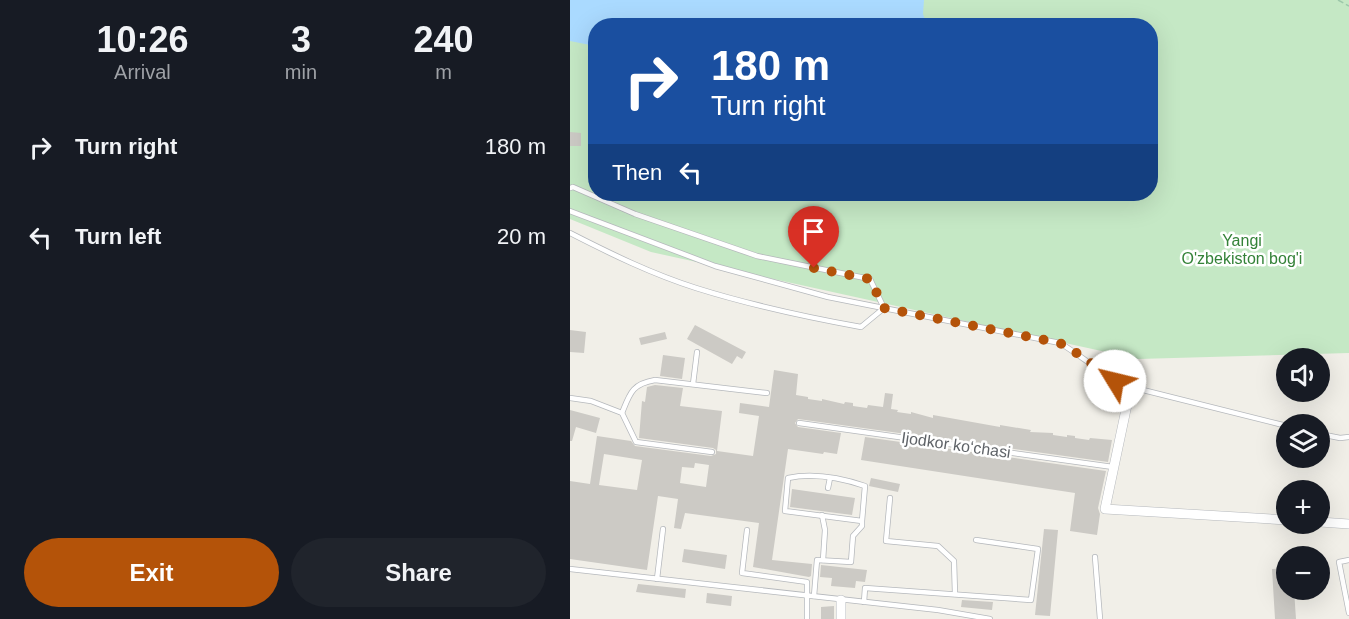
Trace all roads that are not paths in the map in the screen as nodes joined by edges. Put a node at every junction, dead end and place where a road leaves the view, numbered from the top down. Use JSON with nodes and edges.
{"nodes":[{"id":1,"x":570,"y":188,"type":"edge"},
{"id":2,"x":588,"y":194,"type":"edge"},
{"id":3,"x":605,"y":201,"type":"edge"},
{"id":4,"x":570,"y":211,"type":"edge"},
{"id":5,"x":570,"y":233,"type":"edge"},
{"id":6,"x":884,"y":308,"type":"junction"},
{"id":7,"x":697,"y":352,"type":"dead end"},
{"id":8,"x":693,"y":384,"type":"junction"},
{"id":9,"x":767,"y":393,"type":"dead end"},
{"id":10,"x":570,"y":398,"type":"edge"},
{"id":11,"x":1128,"y":400,"type":"dead end"},
{"id":12,"x":622,"y":413,"type":"junction"},
{"id":13,"x":799,"y":423,"type":"dead end"},
{"id":14,"x":1276,"y":423,"type":"edge"},
{"id":15,"x":1330,"y":436,"type":"edge"},
{"id":16,"x":1349,"y":437,"type":"edge"},
{"id":17,"x":711,"y":452,"type":"dead end"},
{"id":18,"x":1113,"y":467,"type":"junction"},
{"id":19,"x":830,"y":478,"type":"junction"},
{"id":20,"x":828,"y":488,"type":"dead end"},
{"id":21,"x":890,"y":498,"type":"dead end"},
{"id":22,"x":822,"y":515,"type":"junction"},
{"id":23,"x":1276,"y":519,"type":"edge"},
{"id":24,"x":862,"y":521,"type":"junction"},
{"id":25,"x":1330,"y":523,"type":"edge"},
{"id":26,"x":1349,"y":524,"type":"edge"},
{"id":27,"x":663,"y":529,"type":"dead end"},
{"id":28,"x":747,"y":530,"type":"dead end"},
{"id":29,"x":976,"y":540,"type":"dead end"},
{"id":30,"x":1095,"y":557,"type":"dead end"},
{"id":31,"x":823,"y":560,"type":"junction"},
{"id":32,"x":1349,"y":560,"type":"edge"},
{"id":33,"x":570,"y":569,"type":"edge"},
{"id":34,"x":657,"y":579,"type":"junction"},
{"id":35,"x":955,"y":594,"type":"junction"},
{"id":36,"x":806,"y":596,"type":"junction"},
{"id":37,"x":814,"y":596,"type":"junction"},
{"id":38,"x":841,"y":600,"type":"junction"},
{"id":39,"x":864,"y":602,"type":"junction"},
{"id":40,"x":1349,"y":613,"type":"edge"},
{"id":41,"x":807,"y":619,"type":"edge"},
{"id":42,"x":841,"y":619,"type":"edge"},
{"id":43,"x":990,"y":619,"type":"edge"},
{"id":44,"x":1100,"y":619,"type":"edge"}],
"edges":[{"from":1,"to":2,"type":"lane"},
{"from":3,"to":6,"type":"lane"},
{"from":4,"to":6,"type":"lane"},
{"from":5,"to":6,"type":"lane"},
{"from":6,"to":14,"type":"lane"},
{"from":7,"to":8,"type":"lane"},
{"from":8,"to":9,"type":"lane"},
{"from":8,"to":12,"type":"lane"},
{"from":10,"to":12,"type":"lane"},
{"from":11,"to":18,"type":"street"},
{"from":12,"to":17,"type":"lane"},
{"from":13,"to":18,"type":"lane","name":"Ijodkor koʻchasi"},
{"from":15,"to":16,"type":"lane"},
{"from":18,"to":23,"type":"street"},
{"from":19,"to":20,"type":"lane"},
{"from":19,"to":22,"type":"lane"},
{"from":19,"to":24,"type":"lane"},
{"from":21,"to":35,"type":"lane"},
{"from":22,"to":24,"type":"lane"},
{"from":22,"to":31,"type":"lane"},
{"from":24,"to":31,"type":"lane"},
{"from":25,"to":26,"type":"street"},
{"from":27,"to":34,"type":"lane"},
{"from":28,"to":36,"type":"lane"},
{"from":29,"to":35,"type":"lane"},
{"from":30,"to":44,"type":"lane"},
{"from":31,"to":37,"type":"lane"},
{"from":32,"to":40,"type":"lane"},
{"from":33,"to":34,"type":"lane"},
{"from":34,"to":36,"type":"lane"},
{"from":35,"to":39,"type":"lane"},
{"from":36,"to":37,"type":"lane"},
{"from":36,"to":41,"type":"lane"},
{"from":37,"to":38,"type":"lane"},
{"from":38,"to":39,"type":"lane"},
{"from":38,"to":42,"type":"street"},
{"from":39,"to":43,"type":"lane"}]}
